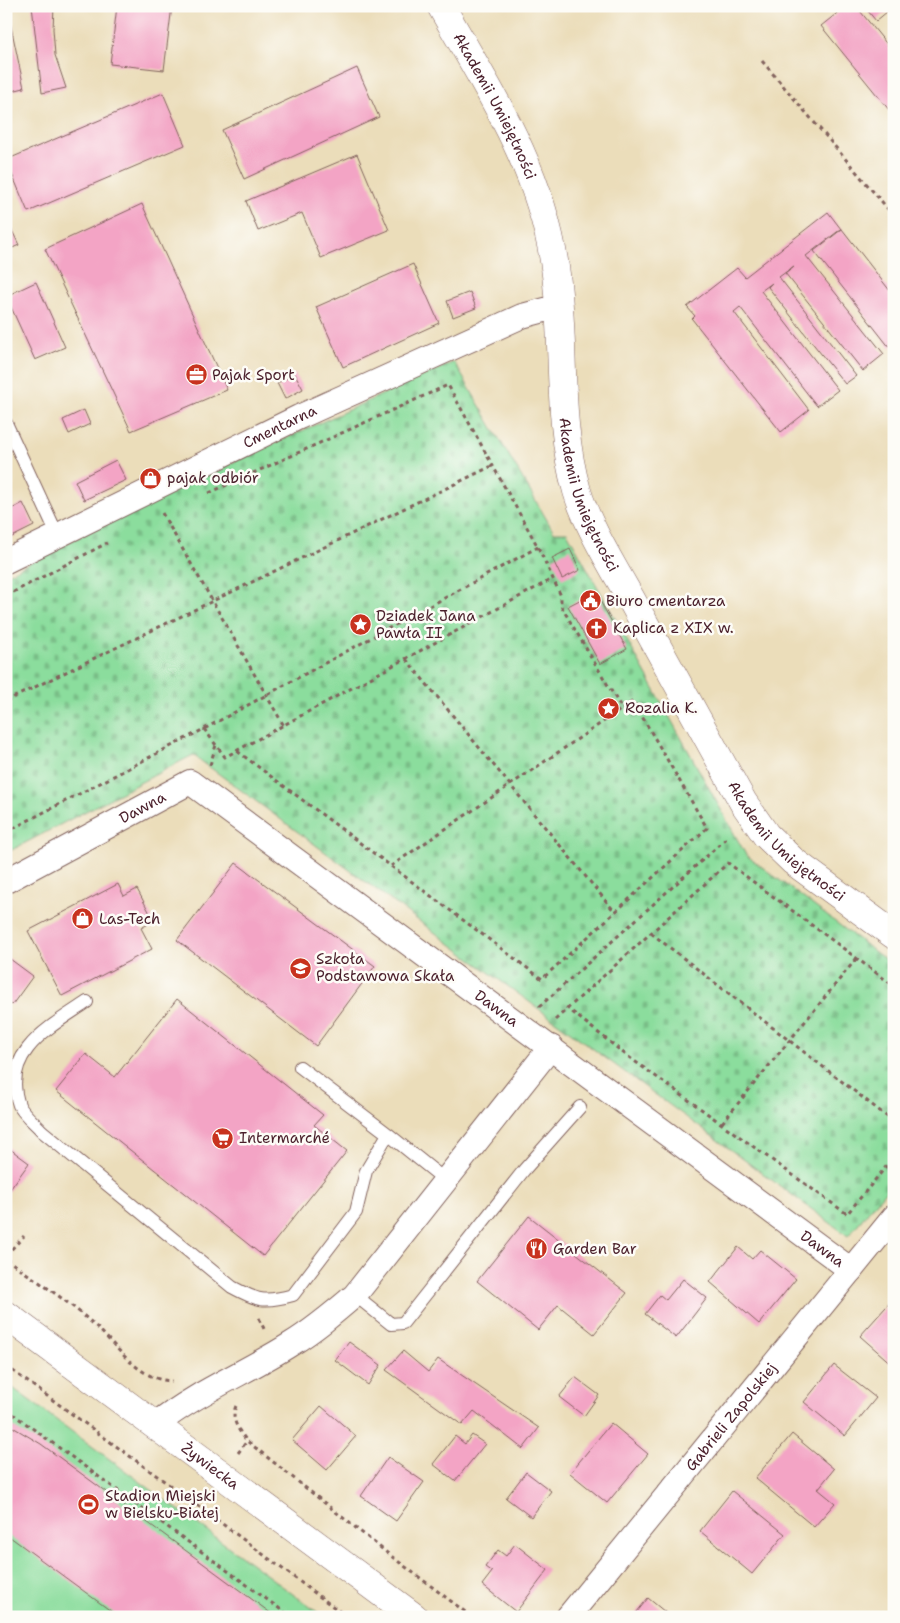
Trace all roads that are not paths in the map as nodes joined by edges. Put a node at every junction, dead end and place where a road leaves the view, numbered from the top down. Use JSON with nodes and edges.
{"nodes":[{"id":1,"x":441,"y":6,"type":"edge"},
{"id":2,"x":560,"y":306,"type":"junction"},
{"id":3,"x":6,"y":423,"type":"edge"},
{"id":4,"x":58,"y":536,"type":"junction"},
{"id":5,"x":6,"y":561,"type":"edge"},
{"id":6,"x":6,"y":881,"type":"edge"},
{"id":7,"x":894,"y":935,"type":"edge"},
{"id":8,"x":87,"y":1002,"type":"dead end"},
{"id":9,"x":551,"y":1035,"type":"junction"},
{"id":10,"x":300,"y":1067,"type":"dead end"},
{"id":11,"x":580,"y":1107,"type":"dead end"},
{"id":12,"x":388,"y":1134,"type":"junction"},
{"id":13,"x":445,"y":1180,"type":"junction"},
{"id":14,"x":894,"y":1217,"type":"edge"},
{"id":15,"x":851,"y":1270,"type":"junction"},
{"id":16,"x":355,"y":1295,"type":"junction"},
{"id":17,"x":6,"y":1315,"type":"edge"},
{"id":18,"x":156,"y":1425,"type":"junction"},
{"id":19,"x":414,"y":1617,"type":"edge"},
{"id":20,"x":568,"y":1617,"type":"edge"}],
"edges":[{"from":1,"to":2,"type":"street","name":"Akademii Umiejętności"},
{"from":2,"to":4,"type":"street","name":"Cmentarna"},
{"from":2,"to":7,"type":"street","name":"Akademii Umiejętności"},
{"from":3,"to":4,"type":"lane"},
{"from":4,"to":5,"type":"street","name":"Cmentarna"},
{"from":6,"to":9,"type":"street","name":"Dawna"},
{"from":8,"to":12,"type":"lane"},
{"from":9,"to":13,"type":"street"},
{"from":9,"to":15,"type":"street","name":"Dawna"},
{"from":10,"to":12,"type":"lane"},
{"from":11,"to":16,"type":"lane"},
{"from":12,"to":13,"type":"lane"},
{"from":13,"to":16,"type":"street"},
{"from":14,"to":15,"type":"street","name":"Gabrieli Zapolskiej"},
{"from":15,"to":20,"type":"street","name":"Gabrieli Zapolskiej"},
{"from":16,"to":18,"type":"street"},
{"from":17,"to":18,"type":"street","name":"Żywiecka"},
{"from":18,"to":19,"type":"street","name":"Żywiecka"}]}
